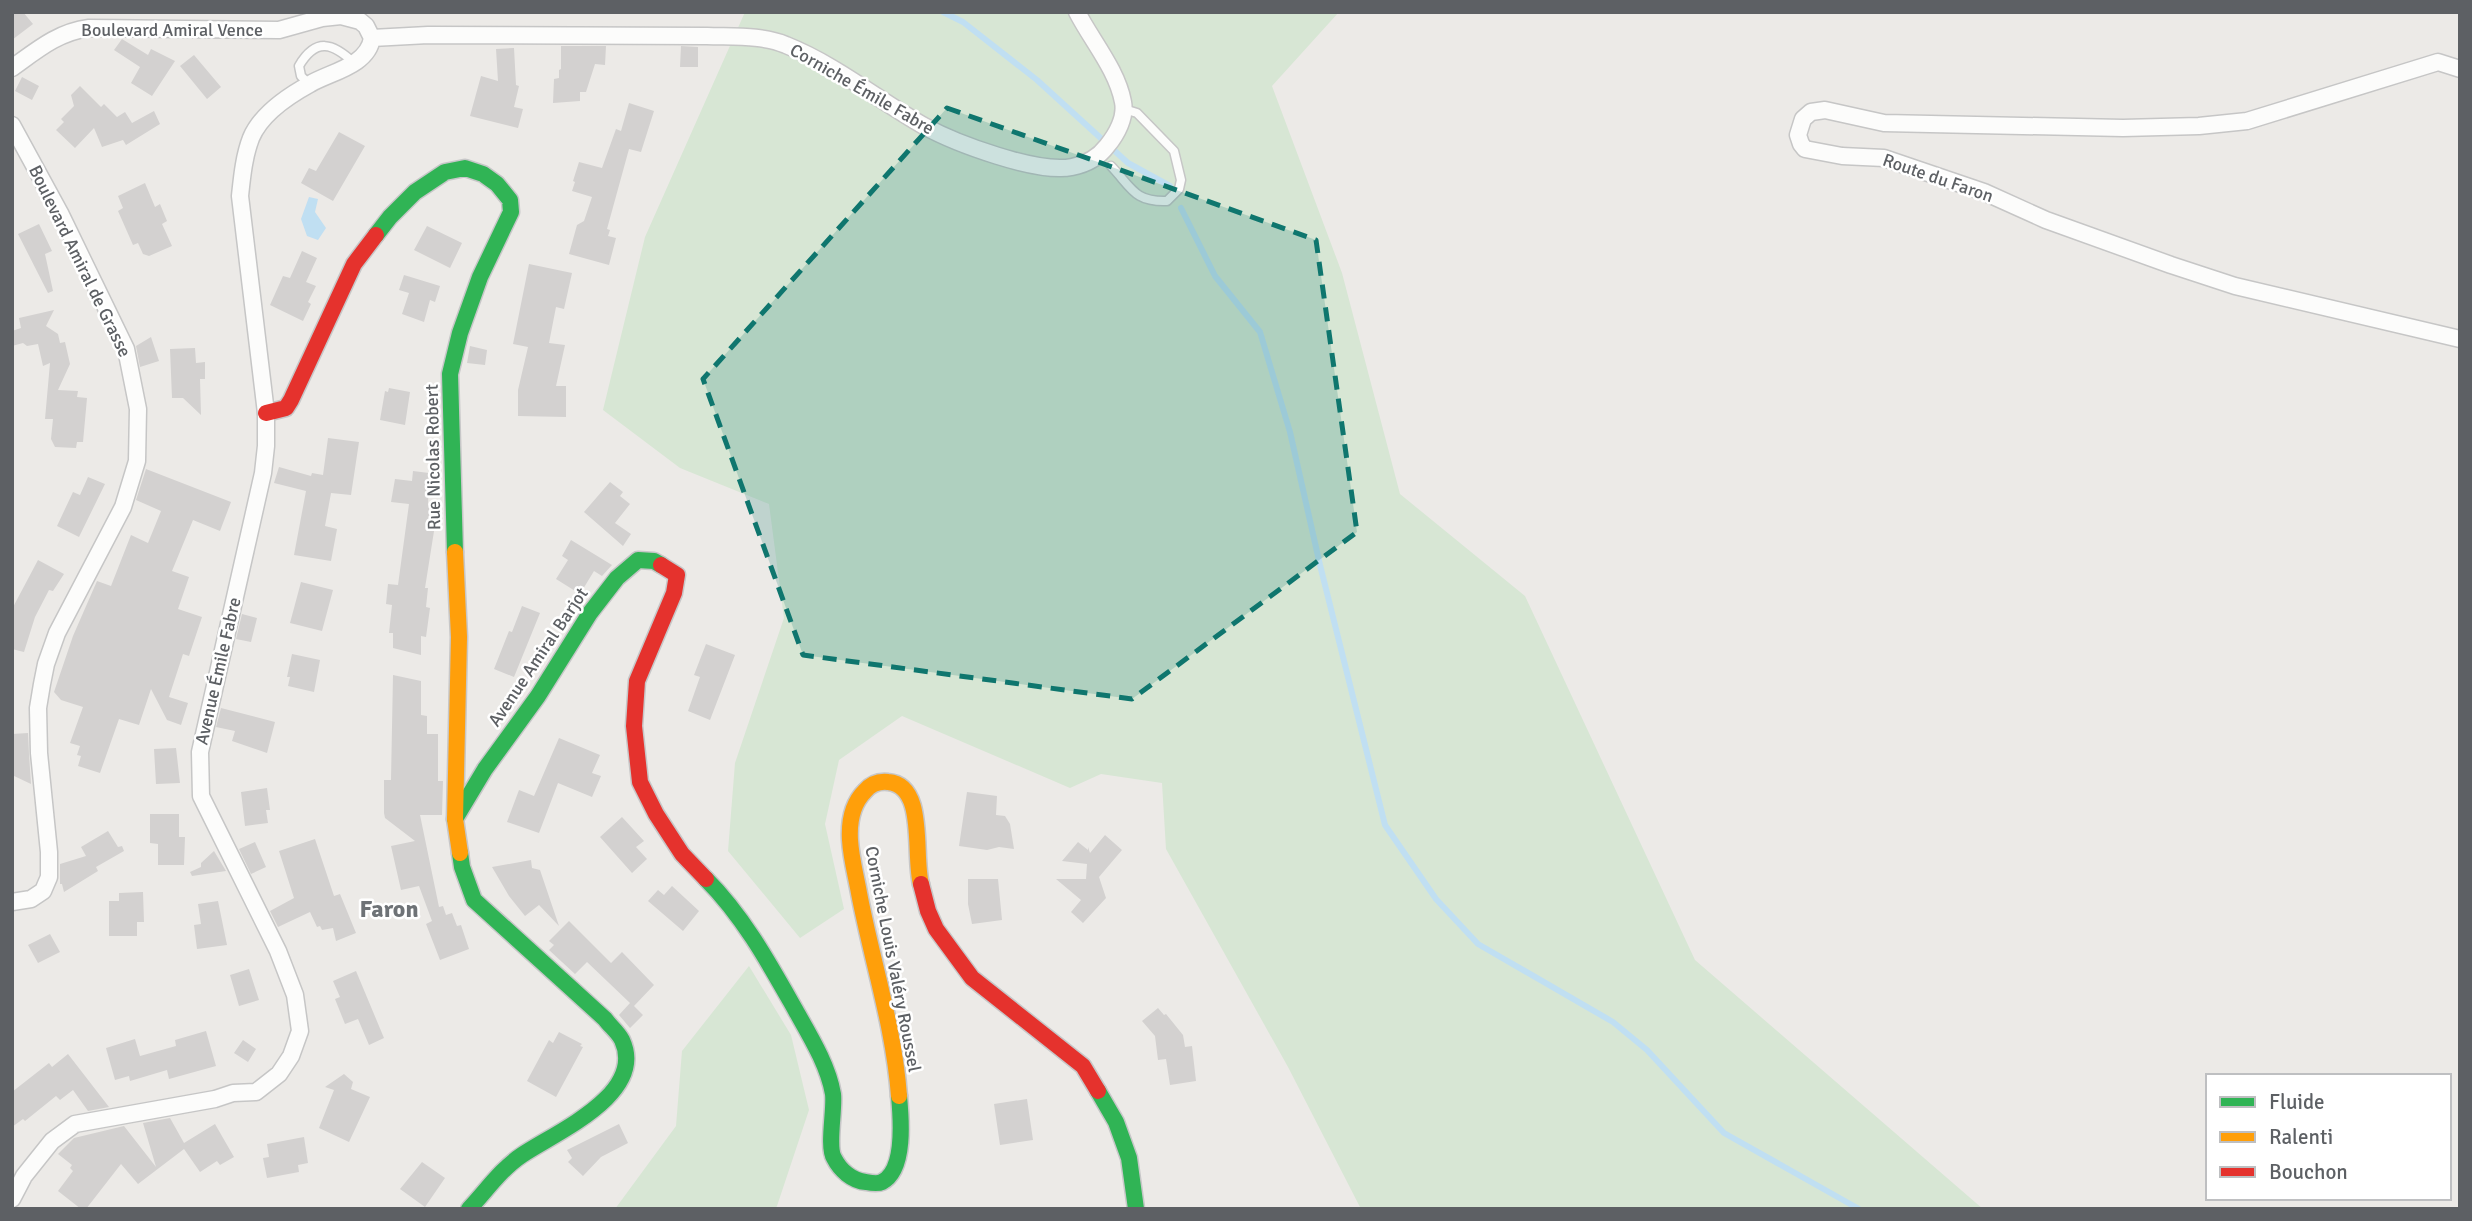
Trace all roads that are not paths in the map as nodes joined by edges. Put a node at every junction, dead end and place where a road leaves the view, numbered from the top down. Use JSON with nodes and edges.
{"nodes":[{"id":1,"x":1077,"y":12,"type":"edge"},
{"id":2,"x":372,"y":38,"type":"junction"},
{"id":3,"x":354,"y":63,"type":"junction"},
{"id":4,"x":12,"y":68,"type":"edge"},
{"id":5,"x":2460,"y":69,"type":"edge"},
{"id":6,"x":309,"y":84,"type":"junction"},
{"id":7,"x":1124,"y":109,"type":"junction"},
{"id":8,"x":12,"y":125,"type":"edge"},
{"id":9,"x":1111,"y":166,"type":"dead end"},
{"id":10,"x":2460,"y":339,"type":"edge"},
{"id":11,"x":266,"y":413,"type":"junction"},
{"id":12,"x":677,"y":575,"type":"joint"},
{"id":13,"x":455,"y":819,"type":"junction"},
{"id":14,"x":12,"y":902,"type":"edge"},
{"id":15,"x":12,"y":1199,"type":"edge"},
{"id":16,"x":469,"y":1209,"type":"edge"},
{"id":17,"x":1136,"y":1209,"type":"edge"}],
"edges":[{"from":1,"to":7,"type":"street"},
{"from":2,"to":3,"type":"street","name":"Avenue Émile Fabre"},
{"from":2,"to":4,"type":"street","name":"Boulevard Amiral Vence"},
{"from":2,"to":7,"type":"street","name":"Corniche Émile Fabre"},
{"from":3,"to":6,"type":"street","name":"Avenue Émile Fabre"},
{"from":3,"to":6,"type":"lane"},
{"from":5,"to":10,"type":"street","name":"Route du Faron"},
{"from":6,"to":11,"type":"street","name":"Avenue Émile Fabre"},
{"from":7,"to":9,"type":"lane"},
{"from":8,"to":14,"type":"street","name":"Boulevard Amiral de Grasse"},
{"from":11,"to":13,"type":"street","name":"Rue Nicolas Robert"},
{"from":11,"to":15,"type":"street","name":"Avenue Émile Fabre"},
{"from":12,"to":13,"type":"street","name":"Avenue Amiral Barjot"},
{"from":12,"to":17,"type":"street","name":"Corniche Louis Valéry Roussel"},
{"from":13,"to":16,"type":"street"}]}
